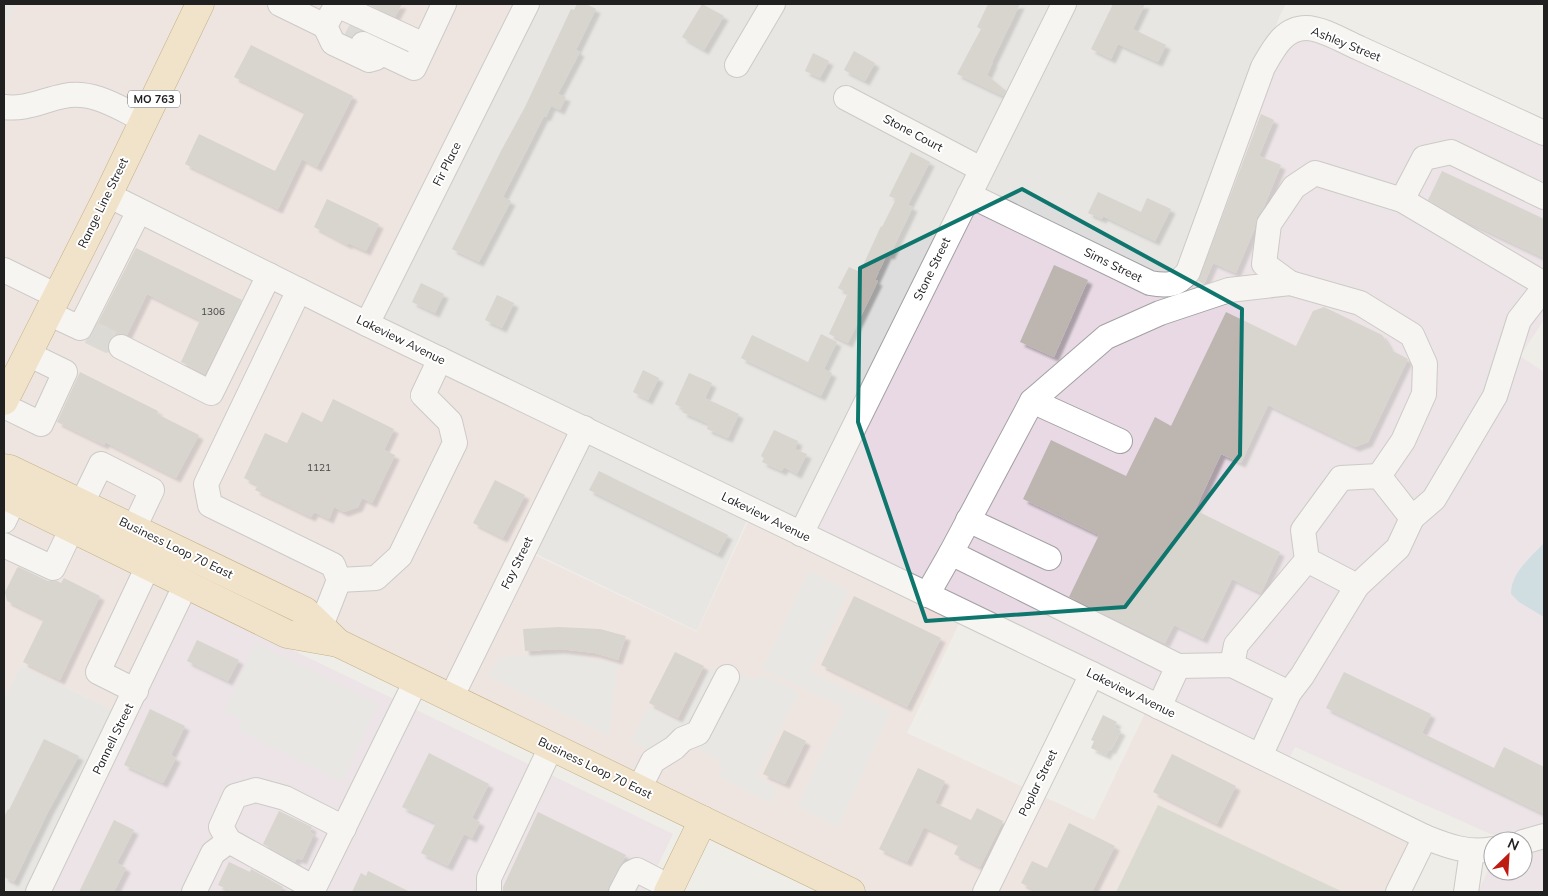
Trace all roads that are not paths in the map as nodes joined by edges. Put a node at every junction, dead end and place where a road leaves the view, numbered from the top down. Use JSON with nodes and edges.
{"nodes":[{"id":1,"x":200,"y":4,"type":"edge"},
{"id":2,"x":280,"y":4,"type":"edge"},
{"id":3,"x":336,"y":4,"type":"edge"},
{"id":4,"x":444,"y":4,"type":"edge"},
{"id":5,"x":528,"y":4,"type":"edge"},
{"id":6,"x":773,"y":4,"type":"edge"},
{"id":7,"x":1064,"y":4,"type":"edge"},
{"id":8,"x":344,"y":35,"type":"junction"},
{"id":9,"x":424,"y":45,"type":"junction"},
{"id":10,"x":387,"y":55,"type":"junction"},
{"id":11,"x":738,"y":65,"type":"dead end"},
{"id":12,"x":846,"y":98,"type":"dead end"},
{"id":13,"x":4,"y":107,"type":"edge"},
{"id":14,"x":144,"y":120,"type":"junction"},
{"id":15,"x":1544,"y":134,"type":"edge"},
{"id":16,"x":981,"y":169,"type":"junction"},
{"id":17,"x":108,"y":195,"type":"junction"},
{"id":18,"x":969,"y":195,"type":"junction"},
{"id":19,"x":1544,"y":197,"type":"edge"},
{"id":20,"x":1213,"y":200,"type":"joint"},
{"id":21,"x":1402,"y":200,"type":"junction"},
{"id":22,"x":139,"y":211,"type":"junction"},
{"id":23,"x":4,"y":270,"type":"edge"},
{"id":24,"x":269,"y":275,"type":"junction"},
{"id":25,"x":1290,"y":283,"type":"junction"},
{"id":26,"x":1544,"y":284,"type":"edge"},
{"id":27,"x":1544,"y":288,"type":"edge"},
{"id":28,"x":299,"y":290,"type":"junction"},
{"id":29,"x":52,"y":305,"type":"junction"},
{"id":30,"x":367,"y":324,"type":"junction"},
{"id":31,"x":121,"y":346,"type":"tunnel mouth"},
{"id":32,"x":28,"y":354,"type":"junction"},
{"id":33,"x":440,"y":359,"type":"junction"},
{"id":34,"x":4,"y":401,"type":"edge"},
{"id":35,"x":1032,"y":401,"type":"junction"},
{"id":36,"x":4,"y":406,"type":"edge"},
{"id":37,"x":584,"y":428,"type":"junction"},
{"id":38,"x":1120,"y":441,"type":"dead end"},
{"id":39,"x":4,"y":468,"type":"edge"},
{"id":40,"x":1379,"y":476,"type":"junction"},
{"id":41,"x":82,"y":503,"type":"junction"},
{"id":42,"x":7,"y":505,"type":"edge"},
{"id":43,"x":1412,"y":518,"type":"junction"},
{"id":44,"x":968,"y":520,"type":"junction"},
{"id":45,"x":72,"y":528,"type":"junction"},
{"id":46,"x":134,"y":528,"type":"junction"},
{"id":47,"x":801,"y":534,"type":"junction"},
{"id":48,"x":4,"y":545,"type":"edge"},
{"id":49,"x":950,"y":553,"type":"junction"},
{"id":50,"x":1049,"y":558,"type":"dead end"},
{"id":51,"x":1307,"y":560,"type":"junction"},
{"id":52,"x":148,"y":566,"type":"junction"},
{"id":53,"x":339,"y":580,"type":"junction"},
{"id":54,"x":186,"y":584,"type":"junction"},
{"id":55,"x":1357,"y":586,"type":"junction"},
{"id":56,"x":927,"y":594,"type":"junction"},
{"id":57,"x":330,"y":634,"type":"junction"},
{"id":58,"x":1232,"y":665,"type":"junction"},
{"id":59,"x":1178,"y":666,"type":"junction"},
{"id":60,"x":1092,"y":674,"type":"junction"},
{"id":61,"x":727,"y":677,"type":"dead end"},
{"id":62,"x":416,"y":681,"type":"junction"},
{"id":63,"x":136,"y":691,"type":"junction"},
{"id":64,"x":1289,"y":694,"type":"junction"},
{"id":65,"x":451,"y":698,"type":"junction"},
{"id":66,"x":1159,"y":707,"type":"junction"},
{"id":67,"x":551,"y":747,"type":"junction"},
{"id":68,"x":1260,"y":756,"type":"junction"},
{"id":69,"x":638,"y":789,"type":"junction"},
{"id":70,"x":703,"y":820,"type":"junction"},
{"id":71,"x":344,"y":828,"type":"junction"},
{"id":72,"x":1425,"y":837,"type":"junction"},
{"id":73,"x":228,"y":841,"type":"junction"},
{"id":74,"x":1482,"y":850,"type":"edge"},
{"id":75,"x":669,"y":889,"type":"edge"},
{"id":76,"x":313,"y":890,"type":"edge"},
{"id":77,"x":38,"y":892,"type":"edge"},
{"id":78,"x":194,"y":892,"type":"edge"},
{"id":79,"x":489,"y":892,"type":"edge"},
{"id":80,"x":621,"y":892,"type":"edge"},
{"id":81,"x":851,"y":892,"type":"edge"},
{"id":82,"x":985,"y":892,"type":"edge"},
{"id":83,"x":1398,"y":892,"type":"edge"},
{"id":84,"x":1466,"y":892,"type":"edge"}],
"edges":[{"from":1,"to":14,"type":"main road","name":"Range Line Street","number":"MO 763"},
{"from":2,"to":8,"type":"street"},
{"from":3,"to":8,"type":"street"},
{"from":3,"to":9,"type":"street"},
{"from":4,"to":9,"type":"street"},
{"from":5,"to":30,"type":"street","name":"Fir Place"},
{"from":6,"to":11,"type":"street"},
{"from":7,"to":16,"type":"street","name":"Stone Street"},
{"from":8,"to":10,"type":"street"},
{"from":8,"to":10,"type":"street"},
{"from":9,"to":10,"type":"street"},
{"from":12,"to":16,"type":"street","name":"Stone Court"},
{"from":13,"to":14,"type":"street"},
{"from":14,"to":17,"type":"main road","name":"Range Line Street","number":"MO 763"},
{"from":15,"to":20,"type":"street","name":"Ashley Street"},
{"from":16,"to":18,"type":"street","name":"Stone Street"},
{"from":17,"to":22,"type":"street","name":"Lakeview Avenue"},
{"from":17,"to":29,"type":"main road","name":"Range Line Street","number":"MO 763"},
{"from":18,"to":20,"type":"street","name":"Sims Street"},
{"from":18,"to":47,"type":"street","name":"Stone Street"},
{"from":19,"to":21,"type":"street"},
{"from":21,"to":25,"type":"street"},
{"from":21,"to":26,"type":"street"},
{"from":22,"to":24,"type":"street","name":"Lakeview Avenue"},
{"from":22,"to":29,"type":"street"},
{"from":23,"to":29,"type":"street"},
{"from":24,"to":28,"type":"street","name":"Lakeview Avenue"},
{"from":24,"to":31,"type":"street"},
{"from":25,"to":35,"type":"street"},
{"from":25,"to":40,"type":"street"},
{"from":27,"to":43,"type":"street"},
{"from":28,"to":30,"type":"street","name":"Lakeview Avenue"},
{"from":28,"to":53,"type":"street"},
{"from":29,"to":32,"type":"main road","name":"Range Line Street","number":"MO 763"},
{"from":30,"to":33,"type":"street","name":"Lakeview Avenue"},
{"from":32,"to":34,"type":"main road","name":"Range Line Street","number":"MO 763"},
{"from":32,"to":36,"type":"street"},
{"from":33,"to":37,"type":"street","name":"Lakeview Avenue"},
{"from":33,"to":53,"type":"street"},
{"from":35,"to":38,"type":"street"},
{"from":35,"to":44,"type":"street"},
{"from":37,"to":47,"type":"street","name":"Lakeview Avenue"},
{"from":37,"to":65,"type":"street","name":"Fay Street"},
{"from":39,"to":41,"type":"main road","name":"Business Loop 70 East"},
{"from":40,"to":43,"type":"street"},
{"from":40,"to":51,"type":"street"},
{"from":41,"to":46,"type":"main road","name":"Business Loop 70 East"},
{"from":41,"to":46,"type":"street"},
{"from":42,"to":45,"type":"main road","name":"Business Loop 70 East"},
{"from":43,"to":55,"type":"street"},
{"from":44,"to":49,"type":"street"},
{"from":44,"to":50,"type":"street"},
{"from":45,"to":48,"type":"street"},
{"from":45,"to":52,"type":"main road","name":"Business Loop 70 East"},
{"from":46,"to":57,"type":"main road","name":"Business Loop 70 East"},
{"from":47,"to":56,"type":"street","name":"Lakeview Avenue"},
{"from":49,"to":56,"type":"street"},
{"from":49,"to":59,"type":"street"},
{"from":51,"to":55,"type":"street"},
{"from":51,"to":58,"type":"street"},
{"from":52,"to":54,"type":"main road","name":"Business Loop 70 East"},
{"from":52,"to":63,"type":"street"},
{"from":53,"to":57,"type":"street"},
{"from":54,"to":57,"type":"main road","name":"Business Loop 70 East"},
{"from":54,"to":63,"type":"street","name":"Pannell Street"},
{"from":55,"to":64,"type":"street"},
{"from":56,"to":60,"type":"street","name":"Lakeview Avenue"},
{"from":57,"to":62,"type":"main road","name":"Business Loop 70 East"},
{"from":58,"to":59,"type":"street"},
{"from":58,"to":64,"type":"street"},
{"from":59,"to":66,"type":"street"},
{"from":60,"to":66,"type":"street","name":"Lakeview Avenue"},
{"from":60,"to":82,"type":"street","name":"Poplar Street"},
{"from":61,"to":69,"type":"street"},
{"from":62,"to":65,"type":"main road","name":"Business Loop 70 East"},
{"from":62,"to":71,"type":"street"},
{"from":63,"to":77,"type":"street","name":"Pannell Street"},
{"from":64,"to":68,"type":"street"},
{"from":65,"to":67,"type":"main road","name":"Business Loop 70 East"},
{"from":66,"to":68,"type":"street","name":"Lakeview Avenue"},
{"from":67,"to":69,"type":"main road","name":"Business Loop 70 East"},
{"from":67,"to":79,"type":"street"},
{"from":68,"to":72,"type":"street","name":"Lakeview Avenue"},
{"from":69,"to":70,"type":"main road","name":"Business Loop 70 East"},
{"from":70,"to":75,"type":"main road"},
{"from":70,"to":81,"type":"main road","name":"Business Loop 70 East"},
{"from":71,"to":73,"type":"street"},
{"from":71,"to":76,"type":"street"},
{"from":72,"to":74,"type":"street","name":"Lakeview Avenue"},
{"from":72,"to":83,"type":"street"},
{"from":73,"to":76,"type":"street"},
{"from":73,"to":78,"type":"street"},
{"from":74,"to":84,"type":"street"},
{"from":75,"to":80,"type":"street"}]}
